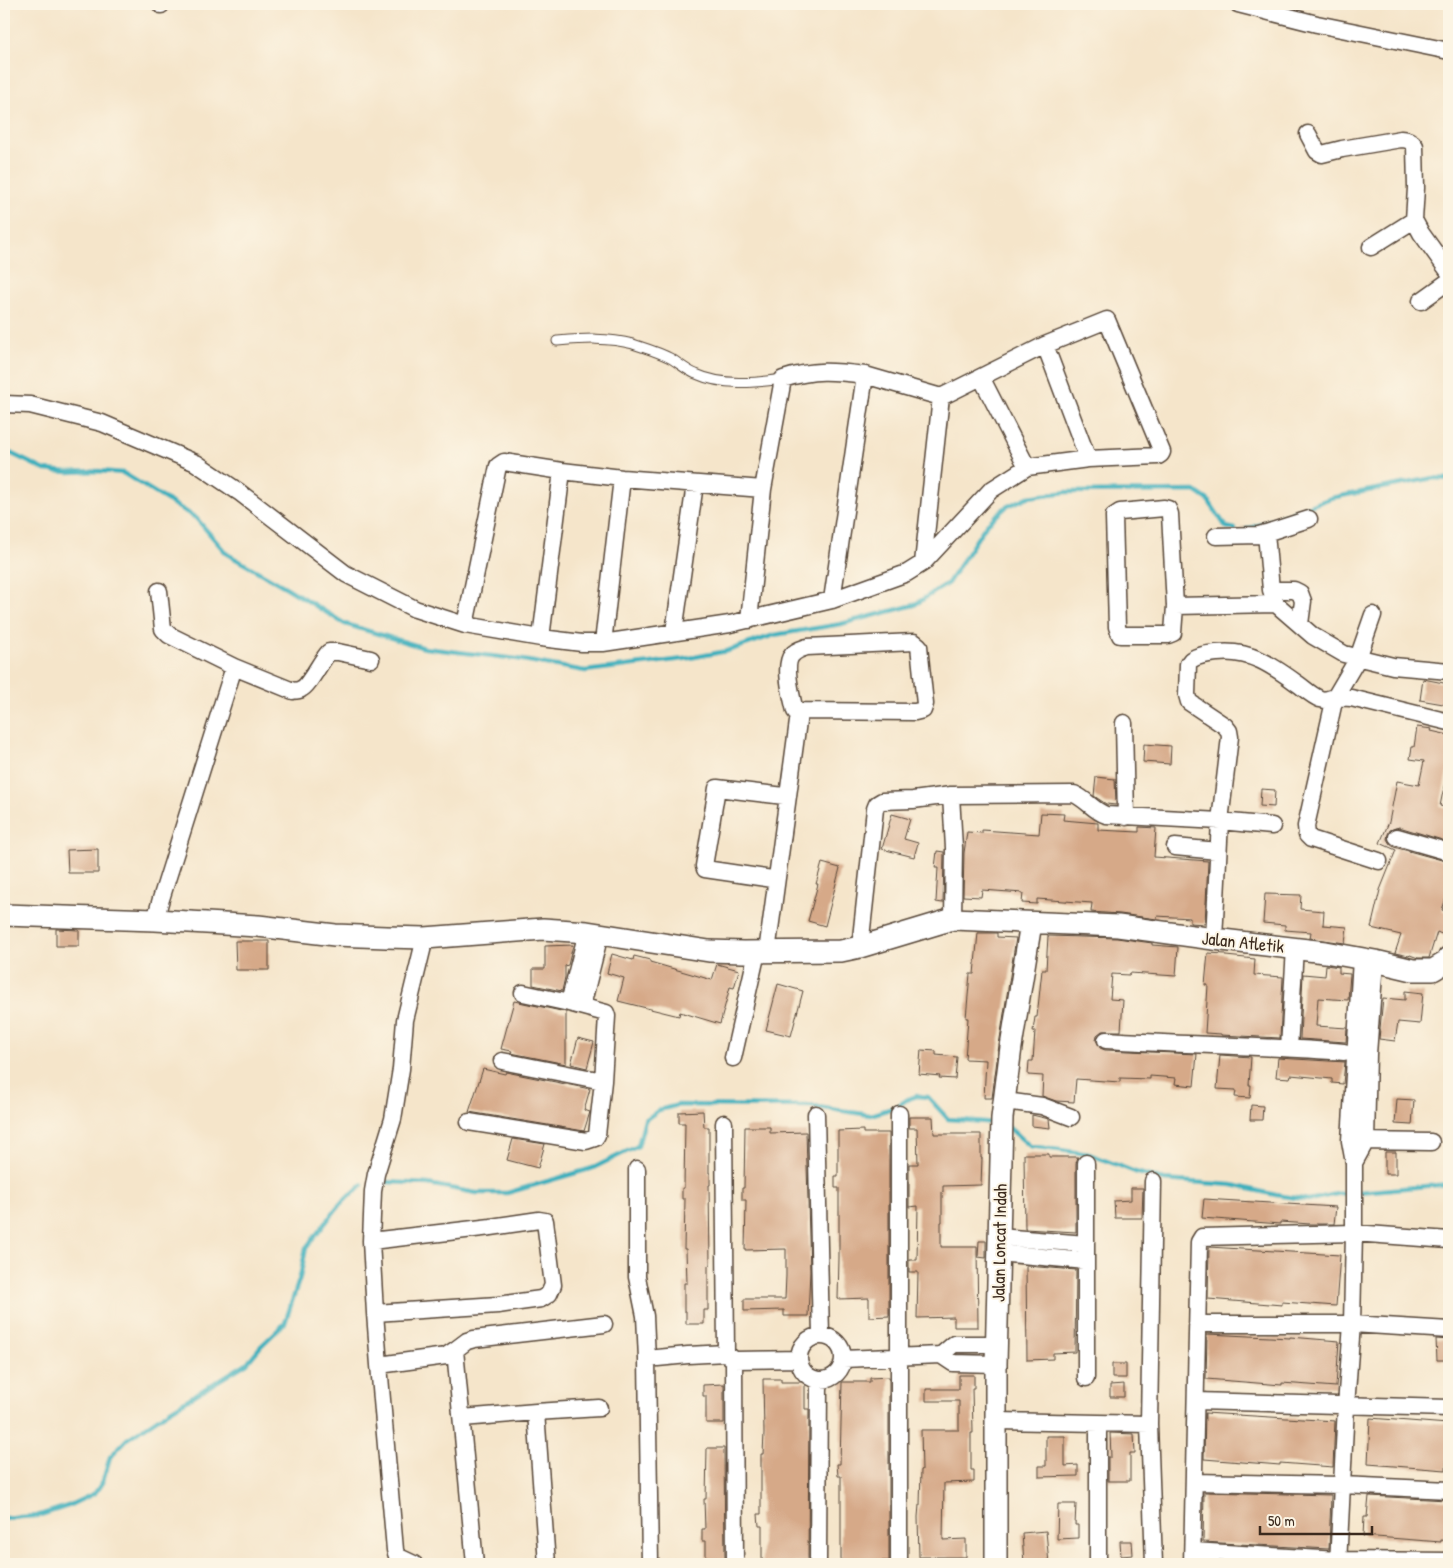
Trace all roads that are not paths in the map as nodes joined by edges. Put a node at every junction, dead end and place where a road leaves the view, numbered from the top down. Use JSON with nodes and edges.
{"nodes":[{"id":1,"x":1238,"y":4,"type":"edge"},
{"id":2,"x":1449,"y":51,"type":"edge"},
{"id":3,"x":1308,"y":134,"type":"dead end"},
{"id":4,"x":1414,"y":220,"type":"junction"},
{"id":5,"x":1370,"y":247,"type":"dead end"},
{"id":6,"x":1449,"y":272,"type":"edge"},
{"id":7,"x":1449,"y":281,"type":"edge"},
{"id":8,"x":1421,"y":301,"type":"dead end"},
{"id":9,"x":557,"y":341,"type":"dead end"},
{"id":10,"x":1046,"y":345,"type":"junction"},
{"id":11,"x":865,"y":375,"type":"junction"},
{"id":12,"x":981,"y":377,"type":"junction"},
{"id":13,"x":783,"y":379,"type":"junction"},
{"id":14,"x":941,"y":397,"type":"junction"},
{"id":15,"x":4,"y":404,"type":"edge"},
{"id":16,"x":1088,"y":459,"type":"junction"},
{"id":17,"x":1026,"y":467,"type":"junction"},
{"id":18,"x":562,"y":471,"type":"junction"},
{"id":19,"x":622,"y":478,"type":"junction"},
{"id":20,"x":695,"y":484,"type":"junction"},
{"id":21,"x":763,"y":489,"type":"junction"},
{"id":22,"x":1309,"y":519,"type":"dead end"},
{"id":23,"x":1266,"y":533,"type":"junction"},
{"id":24,"x":1216,"y":536,"type":"dead end"},
{"id":25,"x":923,"y":563,"type":"junction"},
{"id":26,"x":160,"y":591,"type":"dead end"},
{"id":27,"x":1273,"y":597,"type":"junction"},
{"id":28,"x":832,"y":600,"type":"junction"},
{"id":29,"x":1175,"y":606,"type":"junction"},
{"id":30,"x":1373,"y":615,"type":"dead end"},
{"id":31,"x":749,"y":620,"type":"junction"},
{"id":32,"x":1300,"y":624,"type":"junction"},
{"id":33,"x":465,"y":625,"type":"junction"},
{"id":34,"x":674,"y":632,"type":"junction"},
{"id":35,"x":541,"y":638,"type":"junction"},
{"id":36,"x":604,"y":643,"type":"junction"},
{"id":37,"x":1358,"y":658,"type":"junction"},
{"id":38,"x":370,"y":659,"type":"dead end"},
{"id":39,"x":234,"y":667,"type":"junction"},
{"id":40,"x":1449,"y":671,"type":"edge"},
{"id":41,"x":1335,"y":697,"type":"junction"},
{"id":42,"x":798,"y":711,"type":"junction"},
{"id":43,"x":1449,"y":722,"type":"edge"},
{"id":44,"x":1124,"y":723,"type":"dead end"},
{"id":45,"x":951,"y":795,"type":"junction"},
{"id":46,"x":784,"y":796,"type":"junction"},
{"id":47,"x":1126,"y":817,"type":"junction"},
{"id":48,"x":1220,"y":821,"type":"junction"},
{"id":49,"x":1272,"y":826,"type":"dead end"},
{"id":50,"x":1397,"y":837,"type":"dead end"},
{"id":51,"x":1175,"y":847,"type":"dead end"},
{"id":52,"x":1218,"y":851,"type":"junction"},
{"id":53,"x":1449,"y":852,"type":"edge"},
{"id":54,"x":1379,"y":862,"type":"dead end"},
{"id":55,"x":772,"y":879,"type":"junction"},
{"id":56,"x":4,"y":915,"type":"edge"},
{"id":57,"x":953,"y":919,"type":"junction"},
{"id":58,"x":156,"y":920,"type":"junction"},
{"id":59,"x":1031,"y":923,"type":"junction"},
{"id":60,"x":593,"y":933,"type":"junction"},
{"id":61,"x":425,"y":938,"type":"junction"},
{"id":62,"x":1214,"y":939,"type":"junction"},
{"id":63,"x":860,"y":948,"type":"junction"},
{"id":64,"x":1295,"y":948,"type":"junction"},
{"id":65,"x":762,"y":952,"type":"junction"},
{"id":66,"x":1449,"y":957,"type":"edge"},
{"id":67,"x":1368,"y":960,"type":"junction"},
{"id":68,"x":523,"y":993,"type":"dead end"},
{"id":69,"x":575,"y":1005,"type":"junction"},
{"id":70,"x":1106,"y":1040,"type":"dead end"},
{"id":71,"x":1289,"y":1048,"type":"junction"},
{"id":72,"x":1344,"y":1052,"type":"dead end"},
{"id":73,"x":732,"y":1058,"type":"dead end"},
{"id":74,"x":502,"y":1061,"type":"dead end"},
{"id":75,"x":603,"y":1081,"type":"junction"},
{"id":76,"x":816,"y":1114,"type":"dead end"},
{"id":77,"x":899,"y":1114,"type":"dead end"},
{"id":78,"x":1003,"y":1116,"type":"junction"},
{"id":79,"x":1071,"y":1117,"type":"dead end"},
{"id":80,"x":469,"y":1122,"type":"dead end"},
{"id":81,"x":724,"y":1122,"type":"dead end"},
{"id":82,"x":1358,"y":1141,"type":"junction"},
{"id":83,"x":1431,"y":1142,"type":"dead end"},
{"id":84,"x":1086,"y":1163,"type":"dead end"},
{"id":85,"x":637,"y":1169,"type":"dead end"},
{"id":86,"x":1153,"y":1181,"type":"dead end"},
{"id":87,"x":1354,"y":1234,"type":"junction"},
{"id":88,"x":1449,"y":1240,"type":"edge"},
{"id":89,"x":371,"y":1241,"type":"junction"},
{"id":90,"x":1086,"y":1244,"type":"junction"},
{"id":91,"x":998,"y":1245,"type":"junction"},
{"id":92,"x":1086,"y":1261,"type":"junction"},
{"id":93,"x":375,"y":1313,"type":"junction"},
{"id":94,"x":604,"y":1324,"type":"dead end"},
{"id":95,"x":1197,"y":1324,"type":"junction"},
{"id":96,"x":1352,"y":1324,"type":"junction"},
{"id":97,"x":1449,"y":1330,"type":"edge"},
{"id":98,"x":821,"y":1336,"type":"junction"},
{"id":99,"x":455,"y":1350,"type":"junction"},
{"id":100,"x":996,"y":1354,"type":"junction"},
{"id":101,"x":730,"y":1357,"type":"junction"},
{"id":102,"x":899,"y":1357,"type":"junction"},
{"id":103,"x":647,"y":1359,"type":"junction"},
{"id":104,"x":799,"y":1359,"type":"junction"},
{"id":105,"x":843,"y":1359,"type":"junction"},
{"id":106,"x":380,"y":1365,"type":"junction"},
{"id":107,"x":1086,"y":1378,"type":"dead end"},
{"id":108,"x":819,"y":1380,"type":"junction"},
{"id":109,"x":1196,"y":1401,"type":"junction"},
{"id":110,"x":1346,"y":1406,"type":"junction"},
{"id":111,"x":599,"y":1408,"type":"dead end"},
{"id":112,"x":1449,"y":1408,"type":"edge"},
{"id":113,"x":536,"y":1412,"type":"junction"},
{"id":114,"x":462,"y":1418,"type":"junction"},
{"id":115,"x":997,"y":1421,"type":"junction"},
{"id":116,"x":1098,"y":1424,"type":"junction"},
{"id":117,"x":1149,"y":1424,"type":"junction"},
{"id":118,"x":1195,"y":1482,"type":"junction"},
{"id":119,"x":1342,"y":1485,"type":"junction"},
{"id":120,"x":1449,"y":1490,"type":"edge"},
{"id":121,"x":1192,"y":1558,"type":"edge"},
{"id":122,"x":1449,"y":1561,"type":"edge"},
{"id":123,"x":1338,"y":1562,"type":"edge"},
{"id":124,"x":414,"y":1564,"type":"edge"},
{"id":125,"x":475,"y":1564,"type":"edge"},
{"id":126,"x":546,"y":1564,"type":"edge"},
{"id":127,"x":650,"y":1564,"type":"edge"},
{"id":128,"x":735,"y":1564,"type":"edge"},
{"id":129,"x":818,"y":1564,"type":"edge"},
{"id":130,"x":898,"y":1564,"type":"edge"},
{"id":131,"x":996,"y":1564,"type":"edge"},
{"id":132,"x":1098,"y":1564,"type":"edge"},
{"id":133,"x":1154,"y":1564,"type":"edge"}],
"edges":[{"from":1,"to":2,"type":"street"},
{"from":3,"to":4,"type":"street"},
{"from":4,"to":5,"type":"street"},
{"from":4,"to":6,"type":"street"},
{"from":7,"to":8,"type":"street"},
{"from":9,"to":13,"type":"lane"},
{"from":10,"to":12,"type":"street"},
{"from":10,"to":16,"type":"street"},
{"from":10,"to":16,"type":"street"},
{"from":11,"to":13,"type":"street"},
{"from":11,"to":14,"type":"street"},
{"from":11,"to":28,"type":"street"},
{"from":12,"to":14,"type":"street"},
{"from":12,"to":17,"type":"street"},
{"from":13,"to":21,"type":"street"},
{"from":14,"to":25,"type":"street"},
{"from":15,"to":33,"type":"street"},
{"from":16,"to":17,"type":"street"},
{"from":17,"to":25,"type":"street"},
{"from":18,"to":19,"type":"street"},
{"from":18,"to":33,"type":"street"},
{"from":18,"to":35,"type":"street"},
{"from":19,"to":20,"type":"street"},
{"from":19,"to":36,"type":"street"},
{"from":20,"to":21,"type":"street"},
{"from":20,"to":34,"type":"street"},
{"from":21,"to":31,"type":"street"},
{"from":22,"to":23,"type":"street"},
{"from":23,"to":24,"type":"street"},
{"from":23,"to":27,"type":"street"},
{"from":25,"to":28,"type":"street"},
{"from":26,"to":39,"type":"street"},
{"from":27,"to":29,"type":"street"},
{"from":27,"to":32,"type":"street"},
{"from":27,"to":32,"type":"street"},
{"from":28,"to":31,"type":"street"},
{"from":29,"to":29,"type":"street"},
{"from":30,"to":37,"type":"street"},
{"from":31,"to":34,"type":"street"},
{"from":32,"to":37,"type":"street"},
{"from":33,"to":35,"type":"street"},
{"from":34,"to":36,"type":"street"},
{"from":35,"to":36,"type":"street"},
{"from":37,"to":40,"type":"street"},
{"from":37,"to":41,"type":"street"},
{"from":38,"to":39,"type":"street"},
{"from":39,"to":58,"type":"street"},
{"from":41,"to":43,"type":"street"},
{"from":41,"to":48,"type":"street"},
{"from":41,"to":54,"type":"street"},
{"from":42,"to":42,"type":"street"},
{"from":42,"to":46,"type":"street"},
{"from":42,"to":65,"type":"street"},
{"from":44,"to":47,"type":"street"},
{"from":45,"to":47,"type":"street"},
{"from":45,"to":57,"type":"street"},
{"from":45,"to":63,"type":"street"},
{"from":46,"to":55,"type":"street"},
{"from":46,"to":55,"type":"street"},
{"from":47,"to":48,"type":"street"},
{"from":48,"to":49,"type":"street"},
{"from":48,"to":52,"type":"street"},
{"from":50,"to":53,"type":"street"},
{"from":51,"to":52,"type":"street"},
{"from":52,"to":62,"type":"street"},
{"from":55,"to":65,"type":"street"},
{"from":56,"to":58,"type":"street"},
{"from":57,"to":59,"type":"street","name":"Jalan Atletik"},
{"from":57,"to":63,"type":"street"},
{"from":58,"to":61,"type":"street"},
{"from":59,"to":62,"type":"street","name":"Jalan Atletik"},
{"from":59,"to":78,"type":"street","name":"Jalan Loncat Indah"},
{"from":60,"to":61,"type":"street"},
{"from":60,"to":65,"type":"street"},
{"from":60,"to":69,"type":"street"},
{"from":61,"to":89,"type":"street"},
{"from":62,"to":64,"type":"street","name":"Jalan Atletik"},
{"from":63,"to":65,"type":"street"},
{"from":64,"to":67,"type":"street","name":"Jalan Atletik"},
{"from":64,"to":71,"type":"street"},
{"from":65,"to":73,"type":"street"},
{"from":66,"to":67,"type":"street","name":"Jalan Atletik"},
{"from":67,"to":82,"type":"street"},
{"from":68,"to":69,"type":"street"},
{"from":69,"to":75,"type":"street"},
{"from":70,"to":71,"type":"street"},
{"from":71,"to":72,"type":"street"},
{"from":74,"to":75,"type":"street"},
{"from":75,"to":80,"type":"street"},
{"from":76,"to":98,"type":"street"},
{"from":77,"to":102,"type":"street"},
{"from":78,"to":79,"type":"street"},
{"from":78,"to":91,"type":"street","name":"Jalan Loncat Indah"},
{"from":81,"to":101,"type":"street"},
{"from":82,"to":83,"type":"street"},
{"from":82,"to":87,"type":"street"},
{"from":84,"to":90,"type":"street"},
{"from":85,"to":103,"type":"street"},
{"from":86,"to":117,"type":"street"},
{"from":87,"to":88,"type":"street"},
{"from":87,"to":95,"type":"street"},
{"from":87,"to":96,"type":"street"},
{"from":89,"to":93,"type":"street"},
{"from":89,"to":93,"type":"street"},
{"from":90,"to":91,"type":"street"},
{"from":90,"to":92,"type":"street"},
{"from":91,"to":92,"type":"street"},
{"from":91,"to":100,"type":"street","name":"Jalan Loncat Indah"},
{"from":92,"to":107,"type":"street"},
{"from":93,"to":106,"type":"street"},
{"from":94,"to":99,"type":"street"},
{"from":95,"to":96,"type":"street"},
{"from":95,"to":109,"type":"street"},
{"from":96,"to":97,"type":"street"},
{"from":96,"to":110,"type":"street"},
{"from":98,"to":104,"type":"street"},
{"from":98,"to":105,"type":"street"},
{"from":99,"to":106,"type":"street"},
{"from":99,"to":114,"type":"street"},
{"from":100,"to":102,"type":"street"},
{"from":100,"to":115,"type":"street","name":"Jalan Loncat Indah"},
{"from":101,"to":103,"type":"street"},
{"from":101,"to":104,"type":"street"},
{"from":101,"to":128,"type":"street"},
{"from":102,"to":105,"type":"street"},
{"from":102,"to":130,"type":"street"},
{"from":103,"to":127,"type":"street"},
{"from":104,"to":108,"type":"street"},
{"from":105,"to":108,"type":"street"},
{"from":106,"to":124,"type":"street"},
{"from":108,"to":129,"type":"street"},
{"from":109,"to":110,"type":"street"},
{"from":109,"to":118,"type":"street"},
{"from":110,"to":112,"type":"street"},
{"from":110,"to":119,"type":"street"},
{"from":111,"to":113,"type":"street"},
{"from":113,"to":114,"type":"street"},
{"from":113,"to":126,"type":"street"},
{"from":114,"to":125,"type":"street"},
{"from":115,"to":116,"type":"street"},
{"from":115,"to":131,"type":"street","name":"Jalan Loncat Indah"},
{"from":116,"to":117,"type":"street"},
{"from":116,"to":132,"type":"street"},
{"from":117,"to":133,"type":"street"},
{"from":118,"to":119,"type":"street"},
{"from":118,"to":121,"type":"street"},
{"from":119,"to":120,"type":"street"},
{"from":119,"to":123,"type":"street"},
{"from":121,"to":123,"type":"street"},
{"from":122,"to":123,"type":"street"}]}
